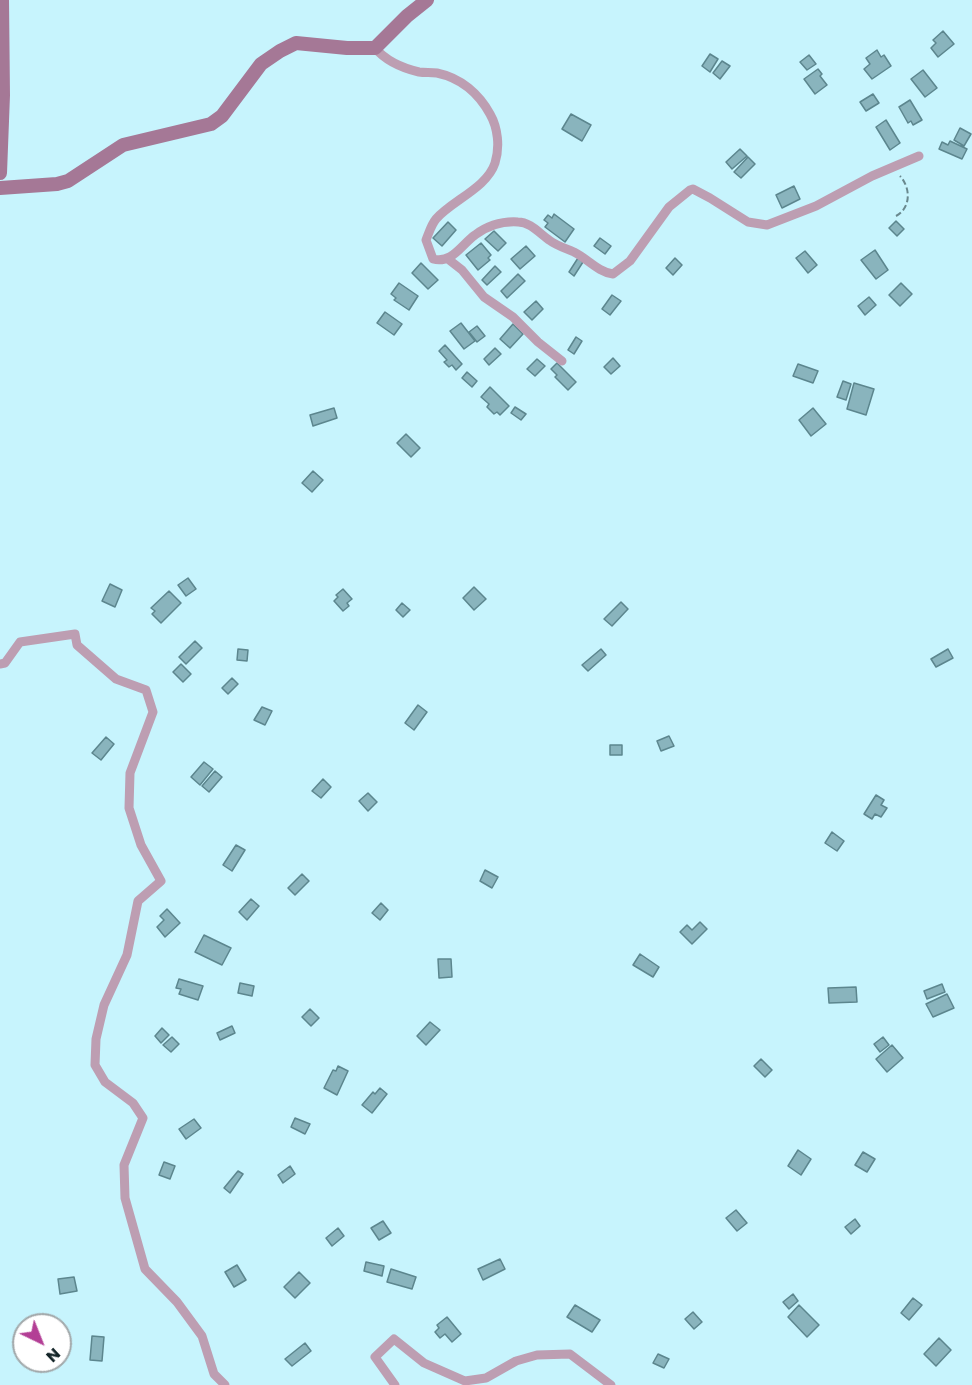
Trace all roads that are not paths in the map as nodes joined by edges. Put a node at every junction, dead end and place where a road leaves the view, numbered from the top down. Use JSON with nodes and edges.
{"nodes":[{"id":1,"x":2,"y":0,"type":"edge"},
{"id":2,"x":427,"y":0,"type":"edge"},
{"id":3,"x":375,"y":48,"type":"junction"},
{"id":4,"x":919,"y":156,"type":"dead end"},
{"id":5,"x":0,"y":173,"type":"edge"},
{"id":6,"x":0,"y":188,"type":"edge"},
{"id":7,"x":448,"y":259,"type":"junction"},
{"id":8,"x":562,"y":361,"type":"dead end"},
{"id":9,"x":0,"y":664,"type":"edge"},
{"id":10,"x":225,"y":1385,"type":"edge"},
{"id":11,"x":395,"y":1385,"type":"edge"},
{"id":12,"x":611,"y":1385,"type":"edge"}],
"edges":[{"from":1,"to":5,"type":"street"},
{"from":2,"to":3,"type":"street"},
{"from":3,"to":6,"type":"street"},
{"from":3,"to":7,"type":"street"},
{"from":4,"to":7,"type":"street"},
{"from":7,"to":8,"type":"street"},
{"from":9,"to":10,"type":"street"},
{"from":11,"to":12,"type":"street"}]}
